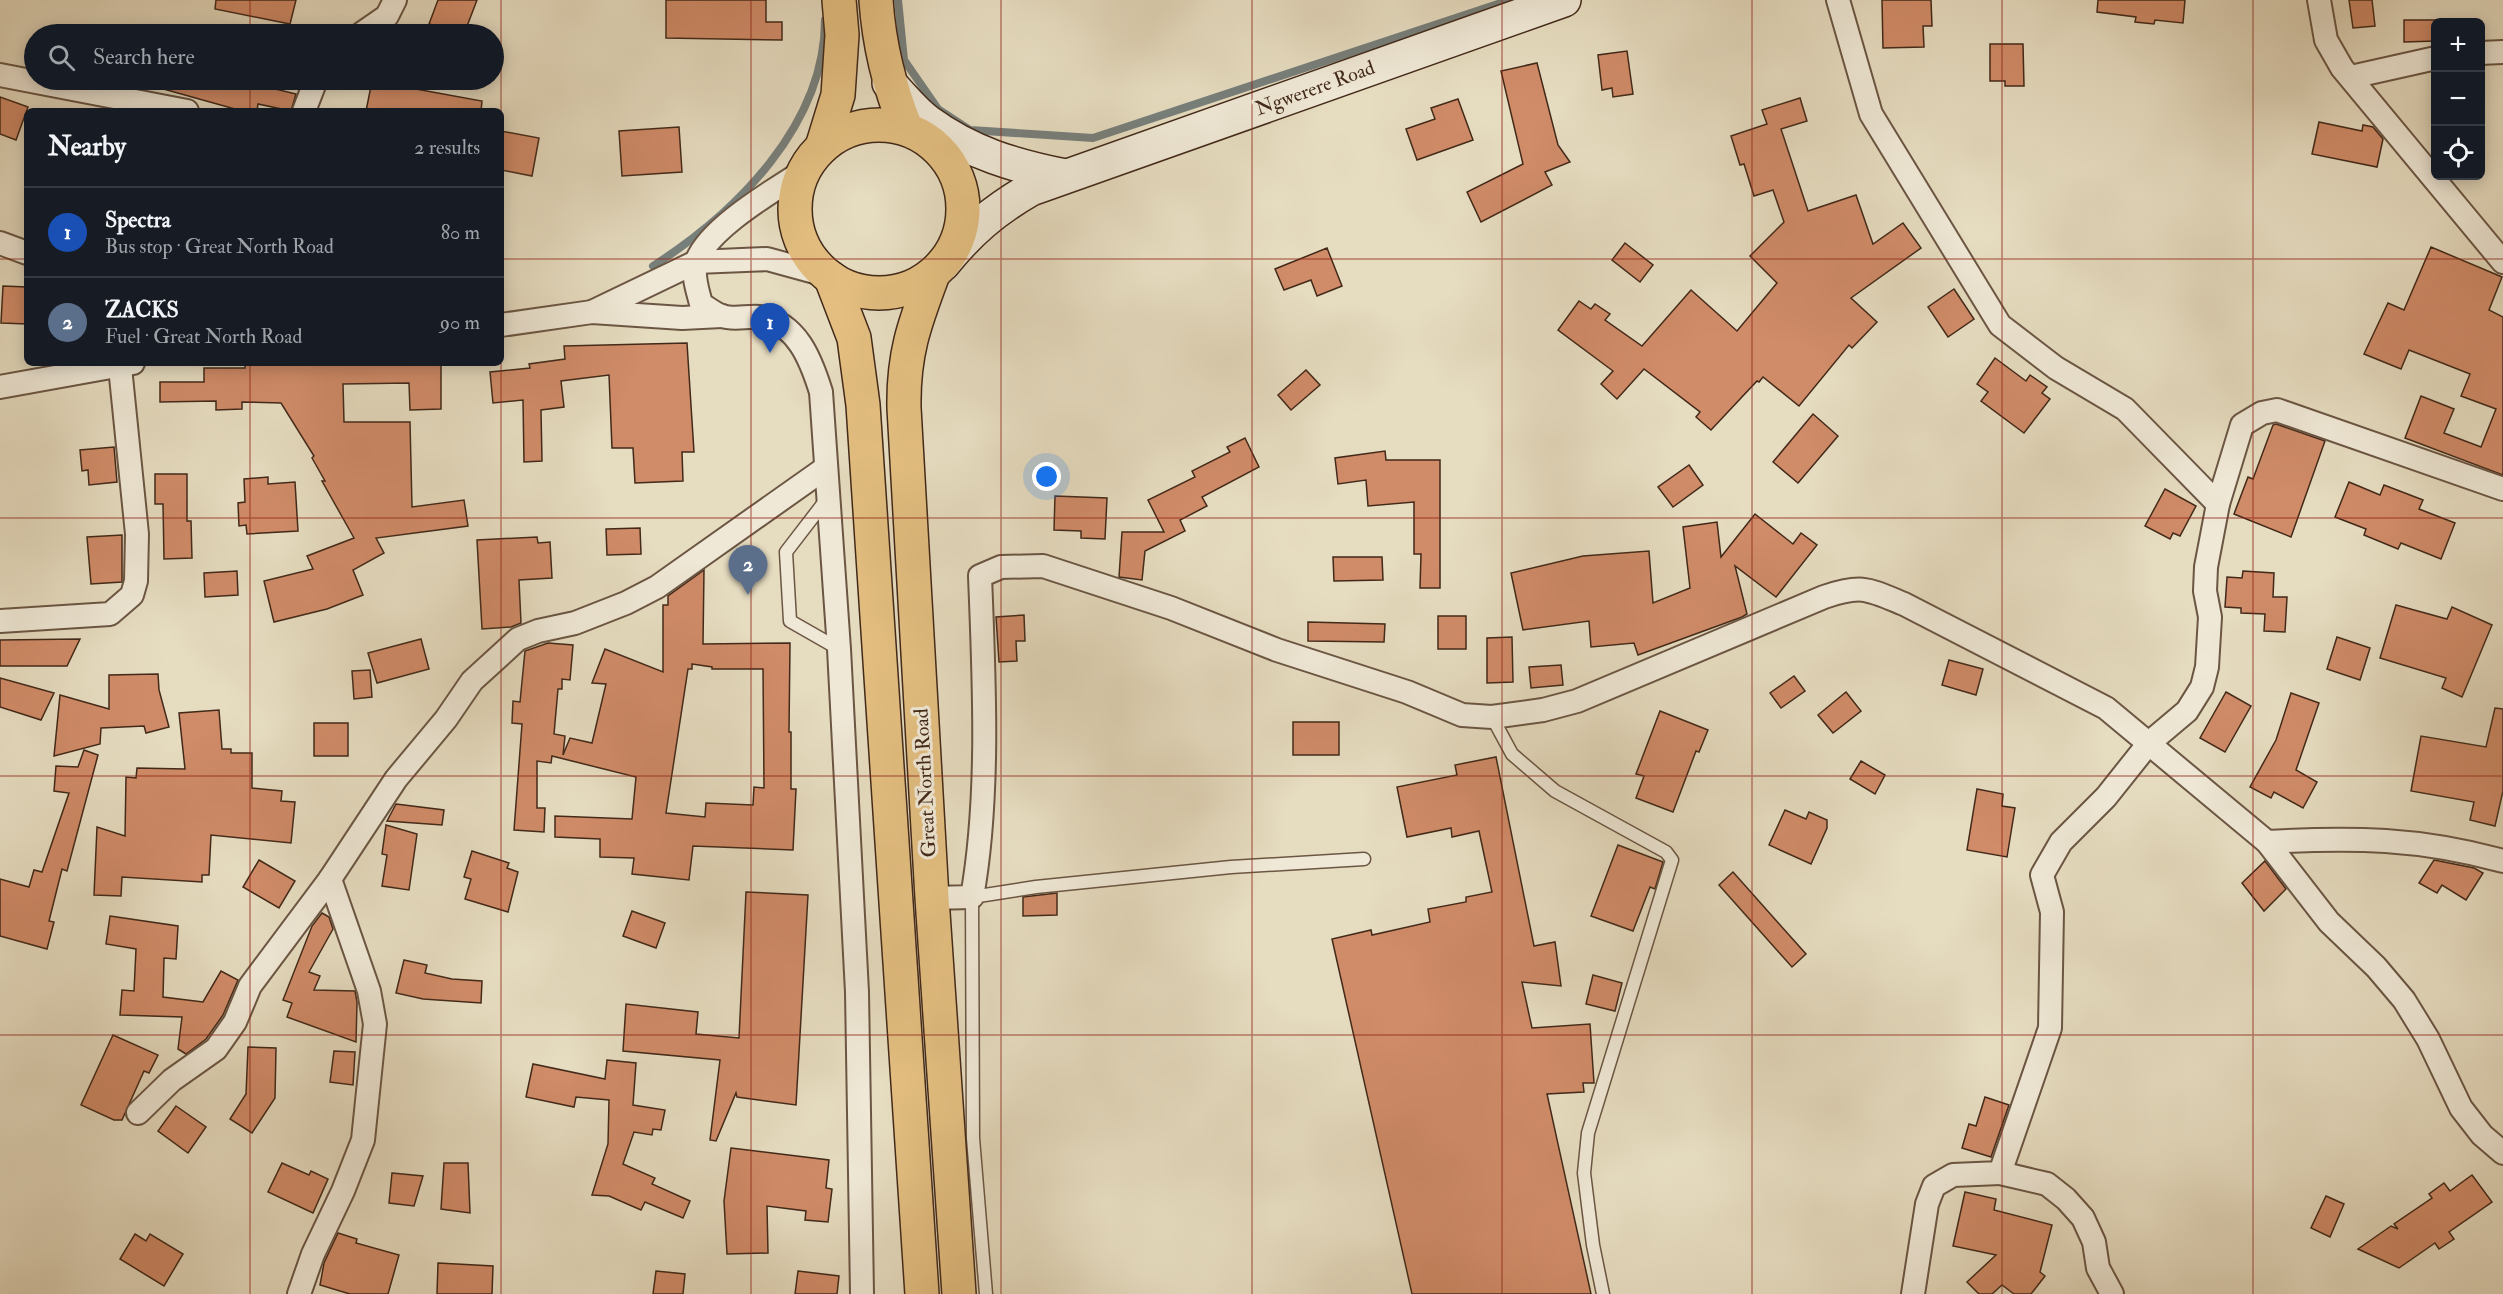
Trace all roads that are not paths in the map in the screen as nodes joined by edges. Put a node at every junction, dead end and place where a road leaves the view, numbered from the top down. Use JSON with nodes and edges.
{"nodes":[{"id":1,"x":395,"y":0,"type":"edge"},
{"id":2,"x":839,"y":0,"type":"edge"},
{"id":3,"x":876,"y":0,"type":"edge"},
{"id":4,"x":1564,"y":0,"type":"edge"},
{"id":5,"x":1838,"y":0,"type":"edge"},
{"id":6,"x":2319,"y":0,"type":"edge"},
{"id":7,"x":375,"y":24,"type":"edge"},
{"id":8,"x":2503,"y":52,"type":"edge"},
{"id":9,"x":2485,"y":53,"type":"edge"},
{"id":10,"x":2431,"y":59,"type":"edge"},
{"id":11,"x":0,"y":75,"type":"edge"},
{"id":12,"x":2351,"y":77,"type":"junction"},
{"id":13,"x":24,"y":80,"type":"edge"},
{"id":14,"x":889,"y":83,"type":"junction"},
{"id":15,"x":78,"y":90,"type":"edge"},
{"id":16,"x":312,"y":90,"type":"edge"},
{"id":17,"x":171,"y":108,"type":"edge"},
{"id":18,"x":305,"y":108,"type":"edge"},
{"id":19,"x":912,"y":131,"type":"junction"},
{"id":20,"x":969,"y":148,"type":"junction"},
{"id":21,"x":814,"y":159,"type":"junction"},
{"id":22,"x":1067,"y":176,"type":"junction"},
{"id":23,"x":0,"y":243,"type":"edge"},
{"id":24,"x":24,"y":252,"type":"edge"},
{"id":25,"x":696,"y":262,"type":"junction"},
{"id":26,"x":2503,"y":262,"type":"edge"},
{"id":27,"x":938,"y":271,"type":"junction"},
{"id":28,"x":830,"y":277,"type":"junction"},
{"id":29,"x":592,"y":312,"type":"junction"},
{"id":30,"x":722,"y":316,"type":"junction"},
{"id":31,"x":504,"y":325,"type":"edge"},
{"id":32,"x":122,"y":366,"type":"edge"},
{"id":33,"x":128,"y":366,"type":"edge"},
{"id":34,"x":0,"y":387,"type":"edge"},
{"id":35,"x":824,"y":469,"type":"junction"},
{"id":36,"x":2503,"y":489,"type":"edge"},
{"id":37,"x":826,"y":500,"type":"junction"},
{"id":38,"x":2218,"y":504,"type":"junction"},
{"id":39,"x":0,"y":621,"type":"edge"},
{"id":40,"x":839,"y":649,"type":"junction"},
{"id":41,"x":1492,"y":717,"type":"junction"},
{"id":42,"x":2149,"y":743,"type":"junction"},
{"id":43,"x":2267,"y":842,"type":"junction"},
{"id":44,"x":1364,"y":859,"type":"dead end"},
{"id":45,"x":2503,"y":861,"type":"edge"},
{"id":46,"x":330,"y":879,"type":"junction"},
{"id":47,"x":972,"y":897,"type":"junction"},
{"id":48,"x":932,"y":898,"type":"junction"},
{"id":49,"x":138,"y":1113,"type":"dead end"},
{"id":50,"x":2503,"y":1153,"type":"edge"},
{"id":51,"x":2000,"y":1173,"type":"junction"},
{"id":52,"x":299,"y":1294,"type":"edge"},
{"id":53,"x":862,"y":1294,"type":"edge"},
{"id":54,"x":922,"y":1294,"type":"edge"},
{"id":55,"x":959,"y":1294,"type":"edge"},
{"id":56,"x":987,"y":1294,"type":"edge"},
{"id":57,"x":1603,"y":1294,"type":"edge"},
{"id":58,"x":1913,"y":1294,"type":"edge"},
{"id":59,"x":2112,"y":1294,"type":"edge"}],
"edges":[{"from":1,"to":7,"type":"street"},
{"from":2,"to":21,"type":"main road"},
{"from":3,"to":14,"type":"main road"},
{"from":4,"to":22,"type":"main road","name":"Ngwerere Road"},
{"from":5,"to":38,"type":"street"},
{"from":6,"to":12,"type":"street"},
{"from":8,"to":9,"type":"street"},
{"from":10,"to":12,"type":"street"},
{"from":11,"to":13,"type":"street"},
{"from":12,"to":26,"type":"street"},
{"from":14,"to":19,"type":"main road"},
{"from":14,"to":20,"type":"main road"},
{"from":15,"to":17,"type":"street"},
{"from":16,"to":18,"type":"street"},
{"from":19,"to":20,"type":"main road"},
{"from":19,"to":21,"type":"main road"},
{"from":19,"to":27,"type":"main road"},
{"from":20,"to":22,"type":"main road"},
{"from":21,"to":25,"type":"street"},
{"from":21,"to":28,"type":"main road"},
{"from":22,"to":27,"type":"main road","name":"Ngwerere Road"},
{"from":23,"to":24,"type":"street"},
{"from":25,"to":28,"type":"street"},
{"from":25,"to":29,"type":"street"},
{"from":25,"to":30,"type":"street"},
{"from":27,"to":28,"type":"main road"},
{"from":27,"to":48,"type":"main road","name":"Great North Road"},
{"from":28,"to":54,"type":"main road","name":"Great North Road"},
{"from":29,"to":30,"type":"street"},
{"from":29,"to":31,"type":"street"},
{"from":30,"to":35,"type":"street"},
{"from":32,"to":34,"type":"street"},
{"from":33,"to":39,"type":"street"},
{"from":35,"to":37,"type":"street"},
{"from":35,"to":46,"type":"street"},
{"from":36,"to":38,"type":"street"},
{"from":37,"to":40,"type":"street"},
{"from":37,"to":40,"type":"lane"},
{"from":38,"to":42,"type":"street"},
{"from":40,"to":53,"type":"street"},
{"from":41,"to":42,"type":"street"},
{"from":41,"to":47,"type":"street"},
{"from":41,"to":57,"type":"lane"},
{"from":42,"to":43,"type":"street"},
{"from":42,"to":51,"type":"street"},
{"from":43,"to":45,"type":"street"},
{"from":43,"to":50,"type":"street"},
{"from":44,"to":47,"type":"lane"},
{"from":46,"to":49,"type":"street"},
{"from":46,"to":52,"type":"street"},
{"from":47,"to":48,"type":"street"},
{"from":47,"to":56,"type":"lane"},
{"from":48,"to":55,"type":"main road","name":"Great North Road"},
{"from":51,"to":58,"type":"street"},
{"from":51,"to":59,"type":"street"}]}
